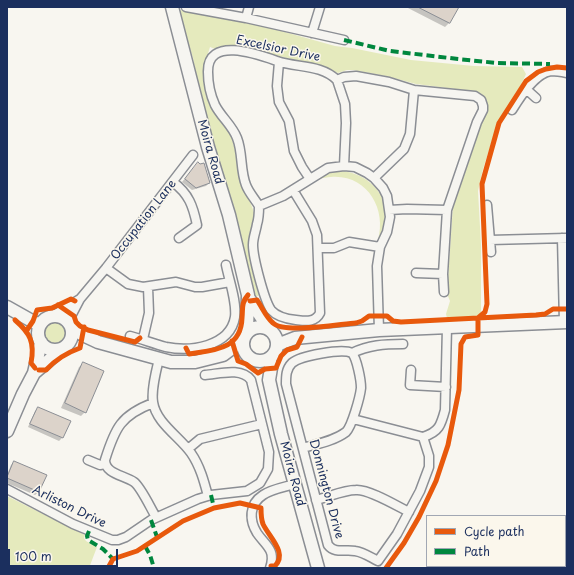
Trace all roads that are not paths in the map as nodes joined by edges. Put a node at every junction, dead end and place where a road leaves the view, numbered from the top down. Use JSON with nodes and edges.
{"nodes":[{"id":1,"x":172,"y":7,"type":"edge"},
{"id":2,"x":186,"y":7,"type":"edge"},
{"id":3,"x":249,"y":7,"type":"edge"},
{"id":4,"x":320,"y":7,"type":"edge"},
{"id":5,"x":246,"y":18,"type":"junction"},
{"id":6,"x":312,"y":33,"type":"junction"},
{"id":7,"x":344,"y":40,"type":"dead end"},
{"id":8,"x":280,"y":62,"type":"junction"},
{"id":9,"x":567,"y":73,"type":"edge"},
{"id":10,"x":337,"y":80,"type":"junction"},
{"id":11,"x":526,"y":89,"type":"junction"},
{"id":12,"x":414,"y":90,"type":"junction"},
{"id":13,"x":536,"y":98,"type":"dead end"},
{"id":14,"x":512,"y":110,"type":"dead end"},
{"id":15,"x":193,"y":155,"type":"dead end"},
{"id":16,"x":344,"y":166,"type":"junction"},
{"id":17,"x":374,"y":178,"type":"junction"},
{"id":18,"x":310,"y":179,"type":"junction"},
{"id":19,"x":173,"y":182,"type":"junction"},
{"id":20,"x":293,"y":190,"type":"junction"},
{"id":21,"x":487,"y":205,"type":"dead end"},
{"id":22,"x":259,"y":206,"type":"junction"},
{"id":23,"x":389,"y":210,"type":"junction"},
{"id":24,"x":447,"y":210,"type":"junction"},
{"id":25,"x":179,"y":238,"type":"dead end"},
{"id":26,"x":564,"y":238,"type":"edge"},
{"id":27,"x":490,"y":240,"type":"junction"},
{"id":28,"x":380,"y":247,"type":"junction"},
{"id":29,"x":318,"y":248,"type":"junction"},
{"id":30,"x":491,"y":252,"type":"dead end"},
{"id":31,"x":226,"y":265,"type":"dead end"},
{"id":32,"x":106,"y":268,"type":"junction"},
{"id":33,"x":416,"y":273,"type":"dead end"},
{"id":34,"x":443,"y":274,"type":"junction"},
{"id":35,"x":230,"y":282,"type":"junction"},
{"id":36,"x":148,"y":287,"type":"junction"},
{"id":37,"x":444,"y":292,"type":"dead end"},
{"id":38,"x":248,"y":298,"type":"junction"},
{"id":39,"x":80,"y":299,"type":"junction"},
{"id":40,"x":7,"y":307,"type":"edge"},
{"id":41,"x":54,"y":315,"type":"junction"},
{"id":42,"x":565,"y":322,"type":"edge"},
{"id":43,"x":39,"y":325,"type":"junction"},
{"id":44,"x":70,"y":325,"type":"junction"},
{"id":45,"x":447,"y":327,"type":"junction"},
{"id":46,"x":379,"y":330,"type":"junction"},
{"id":47,"x":271,"y":331,"type":"junction"},
{"id":48,"x":130,"y":336,"type":"dead end"},
{"id":49,"x":245,"y":336,"type":"junction"},
{"id":50,"x":295,"y":338,"type":"junction"},
{"id":51,"x":143,"y":339,"type":"junction"},
{"id":52,"x":40,"y":342,"type":"junction"},
{"id":53,"x":98,"y":342,"type":"junction"},
{"id":54,"x":403,"y":344,"type":"dead end"},
{"id":55,"x":277,"y":345,"type":"junction"},
{"id":56,"x":64,"y":348,"type":"junction"},
{"id":57,"x":352,"y":353,"type":"junction"},
{"id":58,"x":223,"y":355,"type":"junction"},
{"id":59,"x":270,"y":358,"type":"junction"},
{"id":60,"x":159,"y":359,"type":"junction"},
{"id":61,"x":251,"y":359,"type":"junction"},
{"id":62,"x":411,"y":370,"type":"dead end"},
{"id":63,"x":34,"y":373,"type":"junction"},
{"id":64,"x":205,"y":376,"type":"dead end"},
{"id":65,"x":269,"y":380,"type":"junction"},
{"id":66,"x":446,"y":387,"type":"junction"},
{"id":67,"x":153,"y":403,"type":"junction"},
{"id":68,"x":353,"y":419,"type":"junction"},
{"id":69,"x":262,"y":424,"type":"junction"},
{"id":70,"x":7,"y":431,"type":"edge"},
{"id":71,"x":423,"y":437,"type":"junction"},
{"id":72,"x":303,"y":448,"type":"junction"},
{"id":73,"x":188,"y":449,"type":"junction"},
{"id":74,"x":88,"y":460,"type":"dead end"},
{"id":75,"x":105,"y":464,"type":"junction"},
{"id":76,"x":295,"y":484,"type":"junction"},
{"id":77,"x":7,"y":489,"type":"edge"},
{"id":78,"x":208,"y":496,"type":"junction"},
{"id":79,"x":316,"y":500,"type":"junction"},
{"id":80,"x":409,"y":512,"type":"junction"},
{"id":81,"x":156,"y":517,"type":"junction"},
{"id":82,"x":270,"y":568,"type":"edge"},
{"id":83,"x":318,"y":568,"type":"edge"}],
"edges":[{"from":1,"to":38,"type":"street","name":"Moira Road"},
{"from":2,"to":5,"type":"street"},
{"from":3,"to":5,"type":"street"},
{"from":4,"to":6,"type":"street"},
{"from":5,"to":6,"type":"street"},
{"from":6,"to":7,"type":"street"},
{"from":8,"to":10,"type":"street","name":"Excelsior Drive"},
{"from":8,"to":18,"type":"street"},
{"from":8,"to":22,"type":"street","name":"Excelsior Drive"},
{"from":9,"to":11,"type":"street"},
{"from":10,"to":12,"type":"street"},
{"from":10,"to":16,"type":"street"},
{"from":11,"to":13,"type":"street"},
{"from":11,"to":14,"type":"street"},
{"from":12,"to":17,"type":"street"},
{"from":12,"to":24,"type":"street"},
{"from":15,"to":19,"type":"street","name":"Occupation Lane"},
{"from":16,"to":17,"type":"street"},
{"from":16,"to":18,"type":"street"},
{"from":17,"to":23,"type":"street"},
{"from":18,"to":20,"type":"street"},
{"from":19,"to":25,"type":"street"},
{"from":19,"to":32,"type":"street","name":"Occupation Lane"},
{"from":20,"to":22,"type":"street"},
{"from":20,"to":29,"type":"street"},
{"from":21,"to":27,"type":"street"},
{"from":22,"to":29,"type":"street"},
{"from":23,"to":24,"type":"street"},
{"from":23,"to":28,"type":"street"},
{"from":24,"to":34,"type":"street"},
{"from":26,"to":27,"type":"street"},
{"from":26,"to":42,"type":"street"},
{"from":27,"to":30,"type":"street"},
{"from":28,"to":29,"type":"street"},
{"from":28,"to":46,"type":"street"},
{"from":31,"to":35,"type":"street"},
{"from":32,"to":36,"type":"street"},
{"from":32,"to":39,"type":"street","name":"Occupation Lane"},
{"from":33,"to":34,"type":"street"},
{"from":34,"to":37,"type":"street"},
{"from":35,"to":36,"type":"street"},
{"from":35,"to":51,"type":"street"},
{"from":36,"to":51,"type":"street"},
{"from":38,"to":47,"type":"street","name":"Moira Road"},
{"from":38,"to":49,"type":"street","name":"Moira Road"},
{"from":39,"to":41,"type":"street"},
{"from":39,"to":44,"type":"street"},
{"from":40,"to":43,"type":"street"},
{"from":41,"to":43,"type":"street"},
{"from":41,"to":44,"type":"street"},
{"from":42,"to":45,"type":"street"},
{"from":43,"to":52,"type":"street"},
{"from":44,"to":53,"type":"street"},
{"from":44,"to":56,"type":"street"},
{"from":45,"to":46,"type":"street"},
{"from":45,"to":66,"type":"street"},
{"from":46,"to":50,"type":"street"},
{"from":47,"to":49,"type":"street"},
{"from":47,"to":50,"type":"street"},
{"from":47,"to":55,"type":"street"},
{"from":48,"to":51,"type":"street"},
{"from":49,"to":58,"type":"street"},
{"from":49,"to":61,"type":"street"},
{"from":50,"to":55,"type":"street"},
{"from":52,"to":56,"type":"street"},
{"from":52,"to":63,"type":"street"},
{"from":53,"to":56,"type":"street"},
{"from":53,"to":60,"type":"street"},
{"from":54,"to":57,"type":"street","name":"Donnington Drive"},
{"from":55,"to":59,"type":"street"},
{"from":56,"to":63,"type":"street"},
{"from":57,"to":68,"type":"street"},
{"from":57,"to":72,"type":"street","name":"Donnington Drive"},
{"from":58,"to":60,"type":"street"},
{"from":58,"to":61,"type":"street"},
{"from":59,"to":61,"type":"street"},
{"from":59,"to":65,"type":"street","name":"Moira Road"},
{"from":60,"to":67,"type":"street"},
{"from":61,"to":65,"type":"street","name":"Moira Road"},
{"from":62,"to":66,"type":"street"},
{"from":63,"to":70,"type":"street"},
{"from":64,"to":69,"type":"street","name":"Arliston Drive"},
{"from":65,"to":76,"type":"street","name":"Moira Road"},
{"from":66,"to":71,"type":"street"},
{"from":67,"to":73,"type":"street"},
{"from":67,"to":75,"type":"street"},
{"from":68,"to":71,"type":"street"},
{"from":68,"to":72,"type":"street"},
{"from":69,"to":73,"type":"street"},
{"from":69,"to":78,"type":"street","name":"Arliston Drive"},
{"from":71,"to":80,"type":"street","name":"Donnington Drive"},
{"from":72,"to":79,"type":"street","name":"Donnington Drive"},
{"from":73,"to":78,"type":"street"},
{"from":74,"to":75,"type":"street"},
{"from":75,"to":81,"type":"street"},
{"from":76,"to":82,"type":"street"},
{"from":76,"to":83,"type":"street","name":"Moira Road"},
{"from":77,"to":81,"type":"street","name":"Arliston Drive"},
{"from":78,"to":81,"type":"street","name":"Arliston Drive"},
{"from":79,"to":80,"type":"street"},
{"from":79,"to":80,"type":"street","name":"Donnington Drive"}]}
